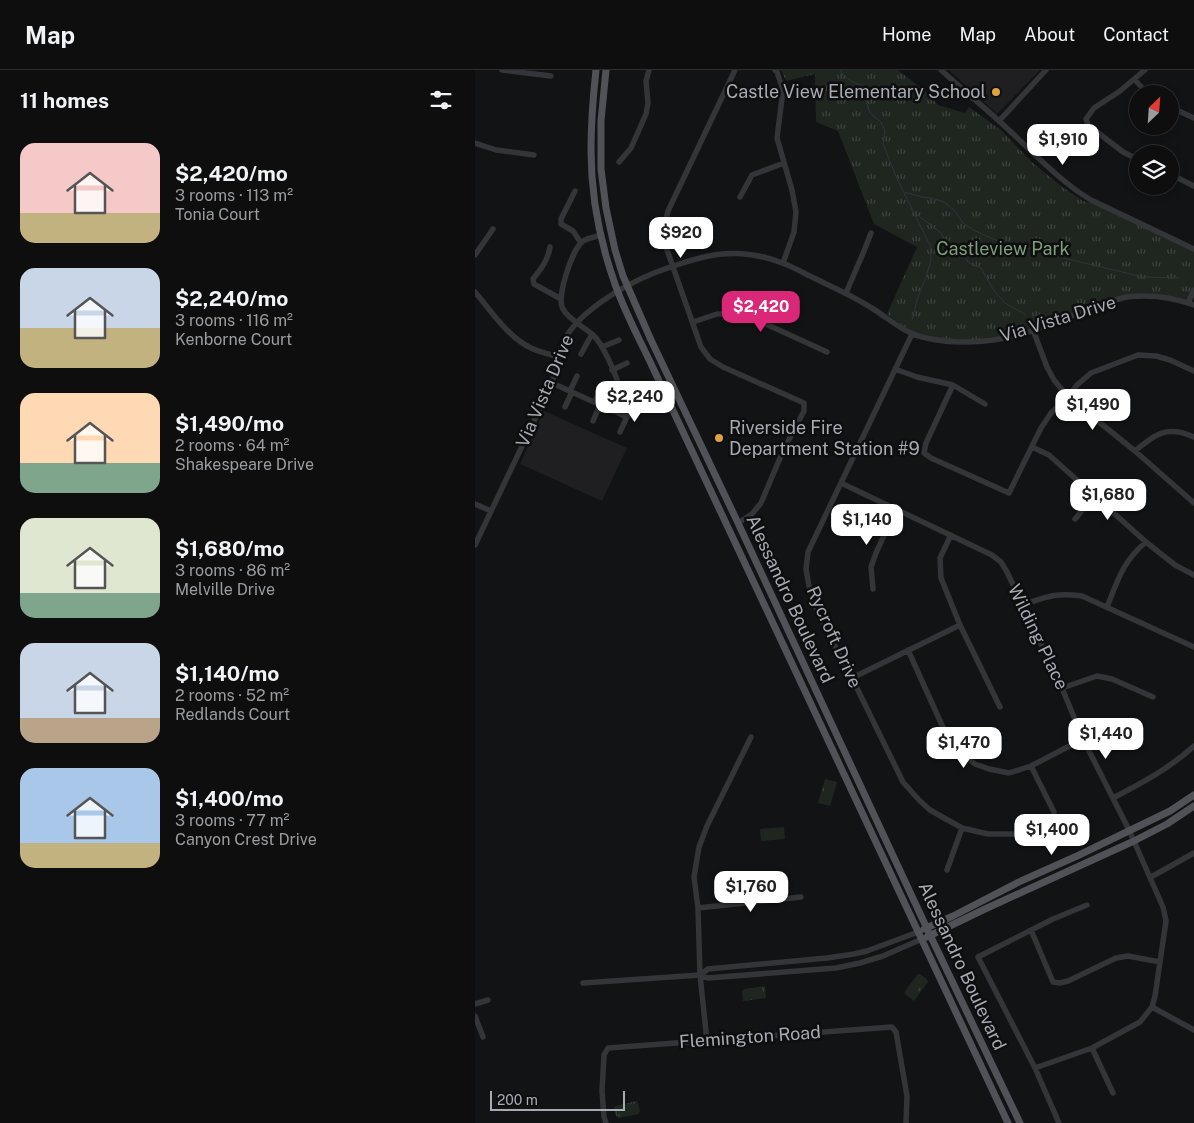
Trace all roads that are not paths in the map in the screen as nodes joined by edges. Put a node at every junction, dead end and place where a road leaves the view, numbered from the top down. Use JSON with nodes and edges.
{"nodes":[{"id":1,"x":502,"y":70,"type":"edge"},
{"id":2,"x":597,"y":70,"type":"edge"},
{"id":3,"x":606,"y":70,"type":"edge"},
{"id":4,"x":649,"y":70,"type":"edge"},
{"id":5,"x":735,"y":70,"type":"edge"},
{"id":6,"x":775,"y":70,"type":"edge"},
{"id":7,"x":941,"y":70,"type":"edge"},
{"id":8,"x":1046,"y":70,"type":"edge"},
{"id":9,"x":1145,"y":70,"type":"edge"},
{"id":10,"x":551,"y":76,"type":"dead end"},
{"id":11,"x":1135,"y":80,"type":"junction"},
{"id":12,"x":1140,"y":85,"type":"edge"},
{"id":13,"x":1179,"y":111,"type":"edge"},
{"id":14,"x":1194,"y":118,"type":"edge"},
{"id":15,"x":999,"y":121,"type":"junction"},
{"id":16,"x":475,"y":143,"type":"edge"},
{"id":17,"x":534,"y":155,"type":"dead end"},
{"id":18,"x":1129,"y":155,"type":"edge"},
{"id":19,"x":619,"y":162,"type":"dead end"},
{"id":20,"x":785,"y":163,"type":"junction"},
{"id":21,"x":1179,"y":178,"type":"edge"},
{"id":22,"x":1194,"y":186,"type":"edge"},
{"id":23,"x":575,"y":191,"type":"dead end"},
{"id":24,"x":740,"y":197,"type":"dead end"},
{"id":25,"x":493,"y":229,"type":"dead end"},
{"id":26,"x":871,"y":233,"type":"dead end"},
{"id":27,"x":601,"y":235,"type":"junction"},
{"id":28,"x":581,"y":243,"type":"junction"},
{"id":29,"x":549,"y":247,"type":"dead end"},
{"id":30,"x":1194,"y":249,"type":"edge"},
{"id":31,"x":475,"y":255,"type":"edge"},
{"id":32,"x":783,"y":263,"type":"junction"},
{"id":33,"x":672,"y":266,"type":"junction"},
{"id":34,"x":627,"y":285,"type":"junction"},
{"id":35,"x":1194,"y":290,"type":"edge"},
{"id":36,"x":618,"y":291,"type":"junction"},
{"id":37,"x":475,"y":292,"type":"edge"},
{"id":38,"x":846,"y":293,"type":"junction"},
{"id":39,"x":561,"y":299,"type":"junction"},
{"id":40,"x":1191,"y":304,"type":"edge"},
{"id":41,"x":577,"y":322,"type":"junction"},
{"id":42,"x":693,"y":322,"type":"junction"},
{"id":43,"x":1033,"y":330,"type":"junction"},
{"id":44,"x":592,"y":334,"type":"junction"},
{"id":45,"x":912,"y":334,"type":"junction"},
{"id":46,"x":619,"y":340,"type":"dead end"},
{"id":47,"x":602,"y":347,"type":"junction"},
{"id":48,"x":827,"y":352,"type":"dead end"},
{"id":49,"x":581,"y":354,"type":"dead end"},
{"id":50,"x":558,"y":356,"type":"junction"},
{"id":51,"x":627,"y":363,"type":"dead end"},
{"id":52,"x":895,"y":369,"type":"junction"},
{"id":53,"x":612,"y":370,"type":"junction"},
{"id":54,"x":1194,"y":371,"type":"edge"},
{"id":55,"x":577,"y":376,"type":"dead end"},
{"id":56,"x":552,"y":383,"type":"junction"},
{"id":57,"x":953,"y":385,"type":"junction"},
{"id":58,"x":640,"y":386,"type":"dead end"},
{"id":59,"x":602,"y":387,"type":"dead end"},
{"id":60,"x":571,"y":392,"type":"junction"},
{"id":61,"x":620,"y":393,"type":"junction"},
{"id":62,"x":1068,"y":397,"type":"junction"},
{"id":63,"x":597,"y":404,"type":"junction"},
{"id":64,"x":985,"y":404,"type":"dead end"},
{"id":65,"x":632,"y":406,"type":"dead end"},
{"id":66,"x":565,"y":407,"type":"dead end"},
{"id":67,"x":613,"y":411,"type":"junction"},
{"id":68,"x":627,"y":417,"type":"junction"},
{"id":69,"x":593,"y":421,"type":"dead end"},
{"id":70,"x":620,"y":432,"type":"dead end"},
{"id":71,"x":1194,"y":437,"type":"edge"},
{"id":72,"x":1033,"y":447,"type":"junction"},
{"id":73,"x":1135,"y":452,"type":"junction"},
{"id":74,"x":841,"y":483,"type":"junction"},
{"id":75,"x":1095,"y":496,"type":"junction"},
{"id":76,"x":1194,"y":503,"type":"edge"},
{"id":77,"x":475,"y":504,"type":"edge"},
{"id":78,"x":896,"y":510,"type":"junction"},
{"id":79,"x":491,"y":511,"type":"junction"},
{"id":80,"x":1075,"y":519,"type":"dead end"},
{"id":81,"x":738,"y":523,"type":"junction"},
{"id":82,"x":951,"y":535,"type":"junction"},
{"id":83,"x":1146,"y":542,"type":"junction"},
{"id":84,"x":475,"y":545,"type":"edge"},
{"id":85,"x":1194,"y":575,"type":"edge"},
{"id":86,"x":873,"y":589,"type":"dead end"},
{"id":87,"x":1022,"y":605,"type":"junction"},
{"id":88,"x":1107,"y":607,"type":"junction"},
{"id":89,"x":960,"y":625,"type":"junction"},
{"id":90,"x":1194,"y":648,"type":"edge"},
{"id":91,"x":908,"y":650,"type":"junction"},
{"id":92,"x":852,"y":678,"type":"junction"},
{"id":93,"x":1062,"y":688,"type":"junction"},
{"id":94,"x":1153,"y":697,"type":"dead end"},
{"id":95,"x":1000,"y":707,"type":"dead end"},
{"id":96,"x":751,"y":736,"type":"dead end"},
{"id":97,"x":1083,"y":739,"type":"junction"},
{"id":98,"x":1194,"y":746,"type":"edge"},
{"id":99,"x":1031,"y":766,"type":"junction"},
{"id":100,"x":1194,"y":795,"type":"edge"},
{"id":101,"x":1113,"y":798,"type":"junction"},
{"id":102,"x":1194,"y":806,"type":"edge"},
{"id":103,"x":962,"y":828,"type":"junction"},
{"id":104,"x":1129,"y":830,"type":"junction"},
{"id":105,"x":1134,"y":841,"type":"junction"},
{"id":106,"x":1194,"y":853,"type":"edge"},
{"id":107,"x":947,"y":870,"type":"dead end"},
{"id":108,"x":1151,"y":877,"type":"junction"},
{"id":109,"x":801,"y":897,"type":"dead end"},
{"id":110,"x":1087,"y":904,"type":"dead end"},
{"id":111,"x":698,"y":908,"type":"junction"},
{"id":112,"x":927,"y":928,"type":"junction"},
{"id":113,"x":1031,"y":930,"type":"junction"},
{"id":114,"x":918,"y":932,"type":"junction"},
{"id":115,"x":930,"y":935,"type":"junction"},
{"id":116,"x":922,"y":939,"type":"junction"},
{"id":117,"x":1160,"y":962,"type":"junction"},
{"id":118,"x":700,"y":975,"type":"junction"},
{"id":119,"x":583,"y":983,"type":"dead end"},
{"id":120,"x":488,"y":1000,"type":"dead end"},
{"id":121,"x":475,"y":1004,"type":"edge"},
{"id":122,"x":1152,"y":1007,"type":"junction"},
{"id":123,"x":475,"y":1016,"type":"edge"},
{"id":124,"x":1194,"y":1030,"type":"edge"},
{"id":125,"x":483,"y":1037,"type":"dead end"},
{"id":126,"x":707,"y":1041,"type":"junction"},
{"id":127,"x":1092,"y":1048,"type":"junction"},
{"id":128,"x":1035,"y":1068,"type":"junction"},
{"id":129,"x":1113,"y":1094,"type":"dead end"},
{"id":130,"x":606,"y":1123,"type":"edge"},
{"id":131,"x":906,"y":1123,"type":"edge"},
{"id":132,"x":1008,"y":1123,"type":"edge"},
{"id":133,"x":1020,"y":1123,"type":"edge"},
{"id":134,"x":1059,"y":1123,"type":"edge"}],
"edges":[{"from":1,"to":10,"type":"street"},
{"from":2,"to":27,"type":"main road","name":"Alessandro Boulevard"},
{"from":3,"to":34,"type":"main road","name":"Alessandro Boulevard"},
{"from":4,"to":19,"type":"street"},
{"from":5,"to":33,"type":"street"},
{"from":6,"to":20,"type":"street"},
{"from":7,"to":15,"type":"street"},
{"from":8,"to":15,"type":"street"},
{"from":9,"to":11,"type":"street"},
{"from":11,"to":12,"type":"street"},
{"from":11,"to":18,"type":"street"},
{"from":13,"to":14,"type":"street"},
{"from":15,"to":30,"type":"street"},
{"from":16,"to":17,"type":"street"},
{"from":20,"to":24,"type":"street"},
{"from":20,"to":32,"type":"street"},
{"from":21,"to":22,"type":"street"},
{"from":23,"to":28,"type":"street"},
{"from":25,"to":31,"type":"street"},
{"from":26,"to":38,"type":"street"},
{"from":27,"to":28,"type":"street"},
{"from":27,"to":36,"type":"main road","name":"Alessandro Boulevard"},
{"from":28,"to":39,"type":"street"},
{"from":29,"to":39,"type":"street"},
{"from":32,"to":33,"type":"street","name":"Via Vista Drive"},
{"from":32,"to":38,"type":"street","name":"Via Vista Drive"},
{"from":33,"to":34,"type":"street","name":"Via Vista Drive"},
{"from":33,"to":42,"type":"street"},
{"from":34,"to":36,"type":"street","name":"Via Vista Drive"},
{"from":34,"to":81,"type":"main road","name":"Alessandro Boulevard"},
{"from":35,"to":40,"type":"street"},
{"from":36,"to":41,"type":"street","name":"Via Vista Drive"},
{"from":36,"to":114,"type":"main road","name":"Alessandro Boulevard"},
{"from":37,"to":50,"type":"street"},
{"from":38,"to":45,"type":"street","name":"Via Vista Drive"},
{"from":39,"to":41,"type":"street"},
{"from":40,"to":43,"type":"street","name":"Via Vista Drive"},
{"from":41,"to":44,"type":"street"},
{"from":41,"to":50,"type":"street","name":"Via Vista Drive"},
{"from":42,"to":48,"type":"street"},
{"from":42,"to":81,"type":"street"},
{"from":43,"to":45,"type":"street","name":"Via Vista Drive"},
{"from":43,"to":62,"type":"street"},
{"from":44,"to":47,"type":"street"},
{"from":44,"to":49,"type":"street"},
{"from":45,"to":52,"type":"street","name":"Rycroft Drive"},
{"from":46,"to":47,"type":"street"},
{"from":47,"to":53,"type":"street"},
{"from":50,"to":56,"type":"street","name":"Via Vista Drive"},
{"from":51,"to":53,"type":"street"},
{"from":52,"to":57,"type":"street"},
{"from":52,"to":74,"type":"street","name":"Rycroft Drive"},
{"from":53,"to":61,"type":"street"},
{"from":54,"to":62,"type":"street"},
{"from":55,"to":60,"type":"street"},
{"from":56,"to":60,"type":"street"},
{"from":56,"to":79,"type":"street","name":"Via Vista Drive"},
{"from":57,"to":64,"type":"street"},
{"from":57,"to":72,"type":"street"},
{"from":58,"to":61,"type":"street"},
{"from":59,"to":63,"type":"street"},
{"from":60,"to":63,"type":"street"},
{"from":60,"to":66,"type":"street"},
{"from":61,"to":67,"type":"street"},
{"from":62,"to":72,"type":"street"},
{"from":62,"to":73,"type":"street"},
{"from":63,"to":67,"type":"street"},
{"from":63,"to":69,"type":"street"},
{"from":65,"to":68,"type":"street"},
{"from":67,"to":68,"type":"street"},
{"from":68,"to":70,"type":"street"},
{"from":71,"to":73,"type":"street"},
{"from":72,"to":75,"type":"street"},
{"from":73,"to":76,"type":"street"},
{"from":74,"to":78,"type":"street","name":"Wilding Place"},
{"from":74,"to":92,"type":"street","name":"Rycroft Drive"},
{"from":75,"to":80,"type":"street"},
{"from":75,"to":83,"type":"street"},
{"from":77,"to":79,"type":"street"},
{"from":78,"to":82,"type":"street","name":"Wilding Place"},
{"from":78,"to":86,"type":"street"},
{"from":79,"to":84,"type":"street","name":"Via Vista Drive"},
{"from":81,"to":112,"type":"main road","name":"Alessandro Boulevard"},
{"from":82,"to":87,"type":"street","name":"Wilding Place"},
{"from":82,"to":89,"type":"street"},
{"from":83,"to":85,"type":"street"},
{"from":83,"to":88,"type":"street"},
{"from":87,"to":88,"type":"street"},
{"from":87,"to":93,"type":"street","name":"Wilding Place"},
{"from":88,"to":90,"type":"street"},
{"from":89,"to":91,"type":"street"},
{"from":89,"to":95,"type":"street"},
{"from":91,"to":92,"type":"street"},
{"from":91,"to":99,"type":"street"},
{"from":92,"to":103,"type":"street","name":"Rycroft Drive"},
{"from":93,"to":94,"type":"street"},
{"from":93,"to":97,"type":"street","name":"Wilding Place"},
{"from":96,"to":111,"type":"street"},
{"from":97,"to":99,"type":"street"},
{"from":97,"to":101,"type":"street","name":"Wilding Place"},
{"from":98,"to":101,"type":"street"},
{"from":99,"to":103,"type":"street","name":"Rycroft Drive"},
{"from":100,"to":104,"type":"main road"},
{"from":101,"to":104,"type":"street","name":"Wilding Place"},
{"from":102,"to":105,"type":"main road"},
{"from":103,"to":107,"type":"street"},
{"from":104,"to":105,"type":"street","name":"Wilding Place"},
{"from":104,"to":112,"type":"main road"},
{"from":105,"to":108,"type":"street","name":"Wilding Place"},
{"from":105,"to":115,"type":"main road"},
{"from":106,"to":108,"type":"street"},
{"from":108,"to":117,"type":"street","name":"Wilding Place"},
{"from":109,"to":111,"type":"street"},
{"from":110,"to":113,"type":"street"},
{"from":111,"to":118,"type":"street"},
{"from":112,"to":114,"type":"main road"},
{"from":112,"to":115,"type":"main road","name":"Alessandro Boulevard"},
{"from":113,"to":117,"type":"street"},
{"from":113,"to":128,"type":"street"},
{"from":114,"to":116,"type":"main road","name":"Alessandro Boulevard"},
{"from":114,"to":118,"type":"street"},
{"from":115,"to":116,"type":"main road"},
{"from":115,"to":133,"type":"main road","name":"Alessandro Boulevard"},
{"from":116,"to":118,"type":"street"},
{"from":116,"to":132,"type":"main road","name":"Alessandro Boulevard"},
{"from":117,"to":122,"type":"street","name":"Wilding Place"},
{"from":118,"to":119,"type":"street"},
{"from":118,"to":126,"type":"street"},
{"from":120,"to":121,"type":"street"},
{"from":122,"to":124,"type":"street"},
{"from":122,"to":127,"type":"street"},
{"from":123,"to":125,"type":"street"},
{"from":126,"to":130,"type":"street","name":"Flemington Road"},
{"from":126,"to":131,"type":"street","name":"Flemington Road"},
{"from":127,"to":128,"type":"street"},
{"from":127,"to":129,"type":"street"},
{"from":128,"to":134,"type":"street"}]}
